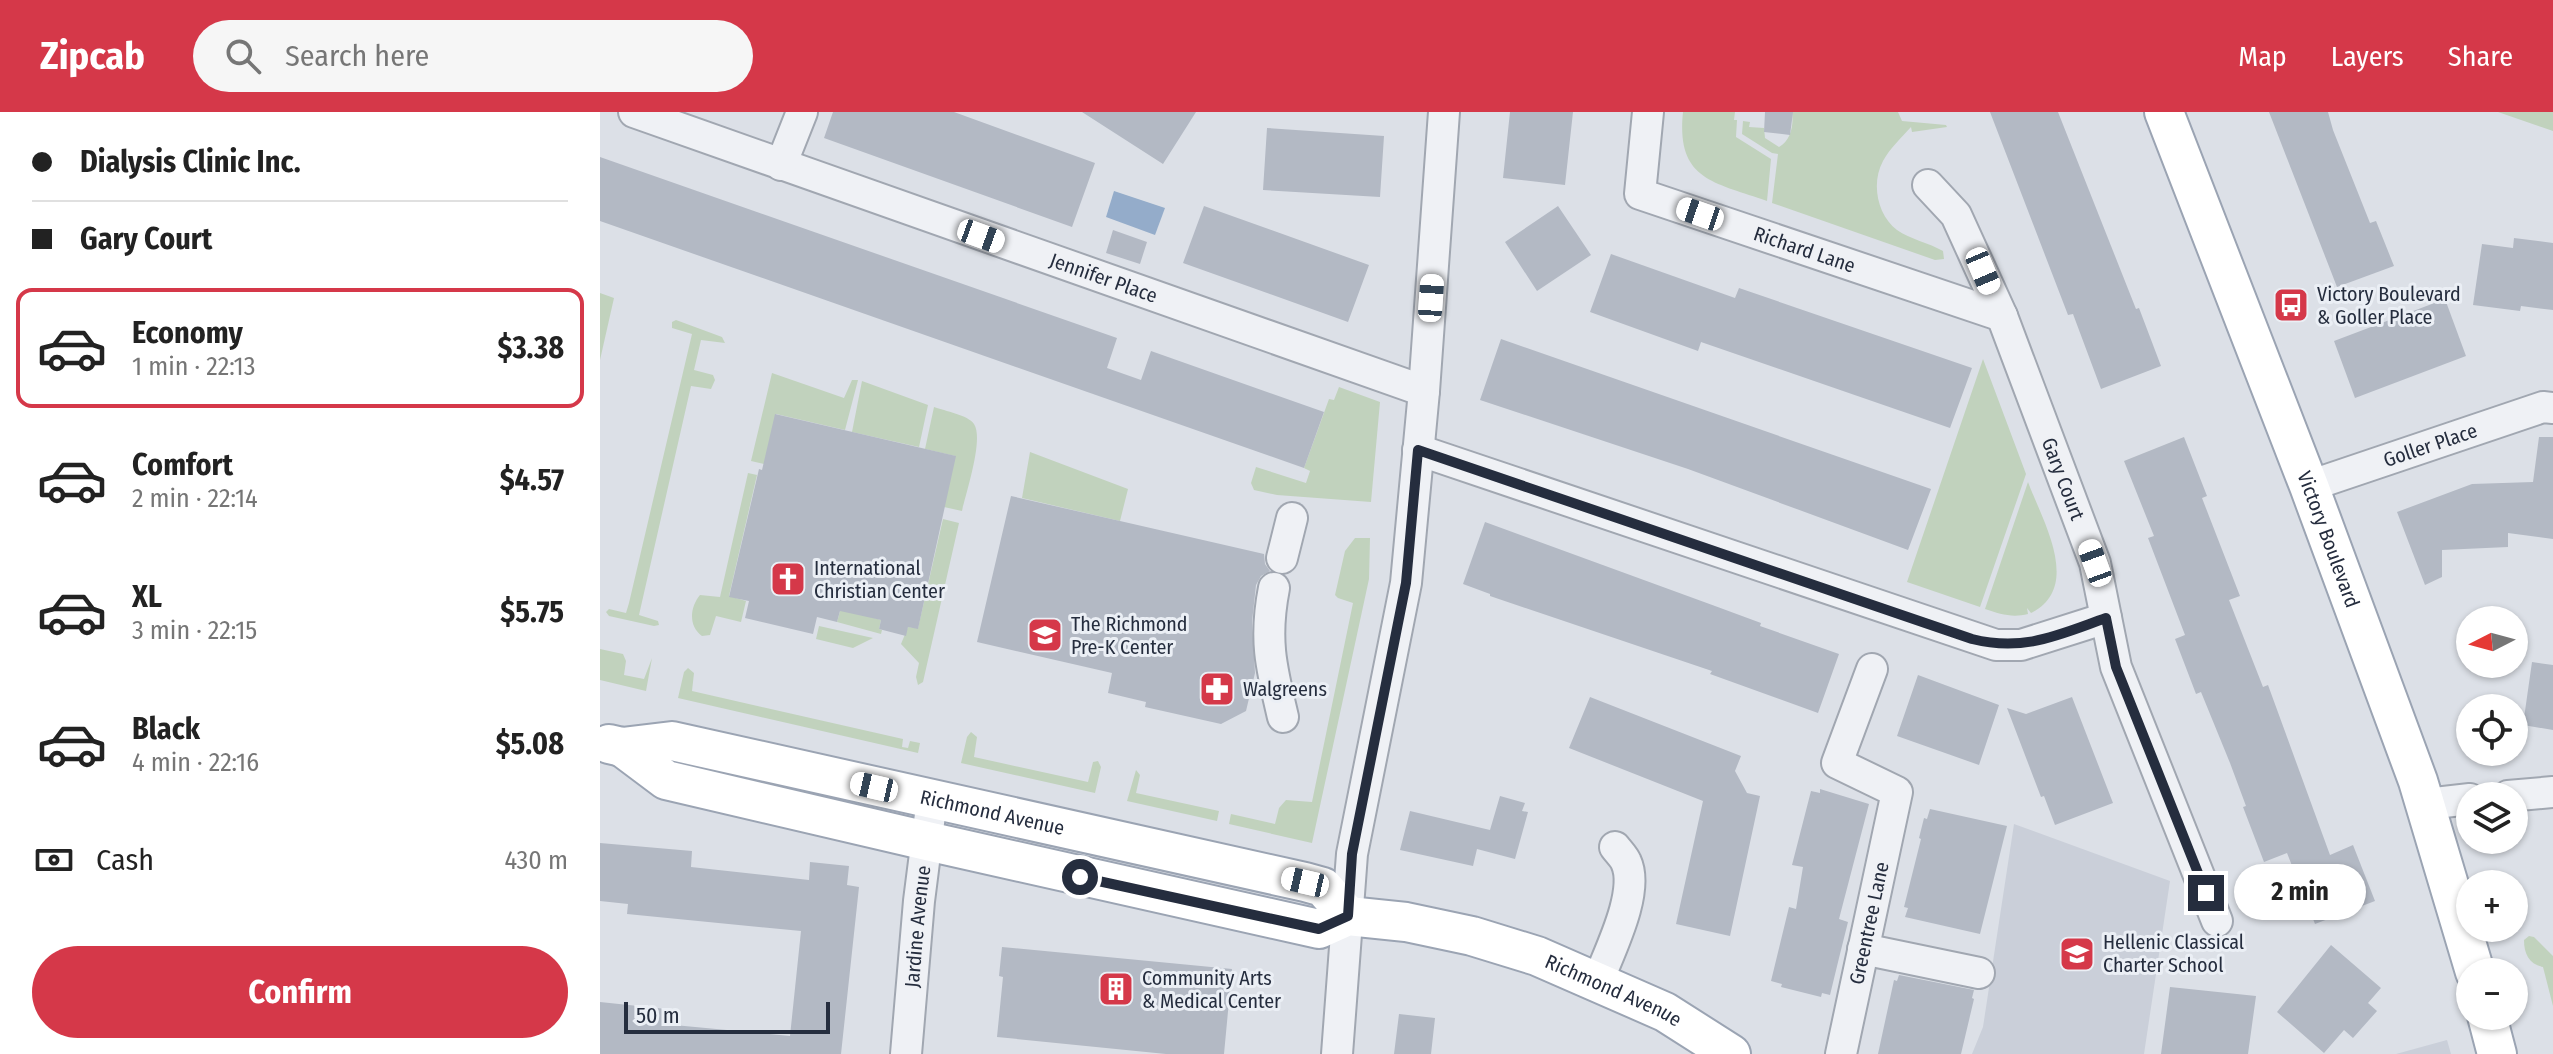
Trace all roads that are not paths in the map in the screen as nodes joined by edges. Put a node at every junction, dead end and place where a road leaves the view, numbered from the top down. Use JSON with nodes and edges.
{"nodes":[{"id":1,"x":634,"y":112,"type":"edge"},
{"id":2,"x":802,"y":112,"type":"edge"},
{"id":3,"x":1444,"y":112,"type":"edge"},
{"id":4,"x":1648,"y":112,"type":"edge"},
{"id":5,"x":2164,"y":112,"type":"edge"},
{"id":6,"x":781,"y":165,"type":"junction"},
{"id":7,"x":1928,"y":185,"type":"dead end"},
{"id":8,"x":2002,"y":316,"type":"junction"},
{"id":9,"x":1424,"y":391,"type":"junction"},
{"id":10,"x":2553,"y":408,"type":"edge"},
{"id":11,"x":1418,"y":450,"type":"junction"},
{"id":12,"x":2309,"y":486,"type":"junction"},
{"id":13,"x":1292,"y":518,"type":"dead end"},
{"id":14,"x":1282,"y":558,"type":"dead end"},
{"id":15,"x":1274,"y":588,"type":"dead end"},
{"id":16,"x":2106,"y":618,"type":"junction"},
{"id":17,"x":1872,"y":669,"type":"dead end"},
{"id":18,"x":1283,"y":717,"type":"dead end"},
{"id":19,"x":611,"y":744,"type":"edge"},
{"id":20,"x":2553,"y":792,"type":"edge"},
{"id":21,"x":2528,"y":794,"type":"edge"},
{"id":22,"x":932,"y":799,"type":"junction"},
{"id":23,"x":2456,"y":801,"type":"edge"},
{"id":24,"x":2426,"y":804,"type":"junction"},
{"id":25,"x":927,"y":841,"type":"junction"},
{"id":26,"x":1615,"y":847,"type":"dead end"},
{"id":27,"x":1348,"y":916,"type":"junction"},
{"id":28,"x":2217,"y":921,"type":"dead end"},
{"id":29,"x":1863,"y":949,"type":"junction"},
{"id":30,"x":2471,"y":958,"type":"edge"},
{"id":31,"x":1979,"y":973,"type":"dead end"},
{"id":32,"x":1598,"y":981,"type":"junction"},
{"id":33,"x":2491,"y":1030,"type":"edge"},
{"id":34,"x":906,"y":1054,"type":"edge"},
{"id":35,"x":1337,"y":1054,"type":"edge"},
{"id":36,"x":1731,"y":1054,"type":"edge"},
{"id":37,"x":1841,"y":1054,"type":"edge"},
{"id":38,"x":2497,"y":1054,"type":"edge"}],
"edges":[{"from":1,"to":6,"type":"street","name":"Jennifer Place"},
{"from":2,"to":6,"type":"street"},
{"from":3,"to":9,"type":"street"},
{"from":4,"to":8,"type":"street","name":"Richard Lane"},
{"from":5,"to":12,"type":"main road","name":"Victory Boulevard"},
{"from":6,"to":9,"type":"street","name":"Jennifer Place"},
{"from":7,"to":8,"type":"street","name":"Gary Court"},
{"from":8,"to":16,"type":"street","name":"Gary Court"},
{"from":9,"to":11,"type":"street"},
{"from":10,"to":12,"type":"street","name":"Goller Place"},
{"from":11,"to":16,"type":"street"},
{"from":11,"to":27,"type":"street"},
{"from":12,"to":24,"type":"main road","name":"Victory Boulevard"},
{"from":13,"to":14,"type":"street"},
{"from":15,"to":18,"type":"street"},
{"from":16,"to":28,"type":"street","name":"Gary Court"},
{"from":17,"to":29,"type":"street","name":"Greentree Lane"},
{"from":19,"to":22,"type":"main road","name":"Richmond Avenue"},
{"from":19,"to":25,"type":"main road","name":"Richmond Avenue"},
{"from":20,"to":21,"type":"street"},
{"from":22,"to":25,"type":"street","name":"Jardine Avenue"},
{"from":22,"to":27,"type":"main road","name":"Richmond Avenue"},
{"from":23,"to":24,"type":"street"},
{"from":24,"to":30,"type":"main road","name":"Victory Boulevard"},
{"from":25,"to":27,"type":"main road","name":"Richmond Avenue"},
{"from":25,"to":34,"type":"street","name":"Jardine Avenue"},
{"from":26,"to":32,"type":"street"},
{"from":27,"to":32,"type":"main road","name":"Richmond Avenue"},
{"from":27,"to":35,"type":"street"},
{"from":29,"to":31,"type":"street"},
{"from":29,"to":37,"type":"street","name":"Greentree Lane"},
{"from":32,"to":36,"type":"main road","name":"Richmond Avenue"},
{"from":33,"to":38,"type":"main road"}]}
